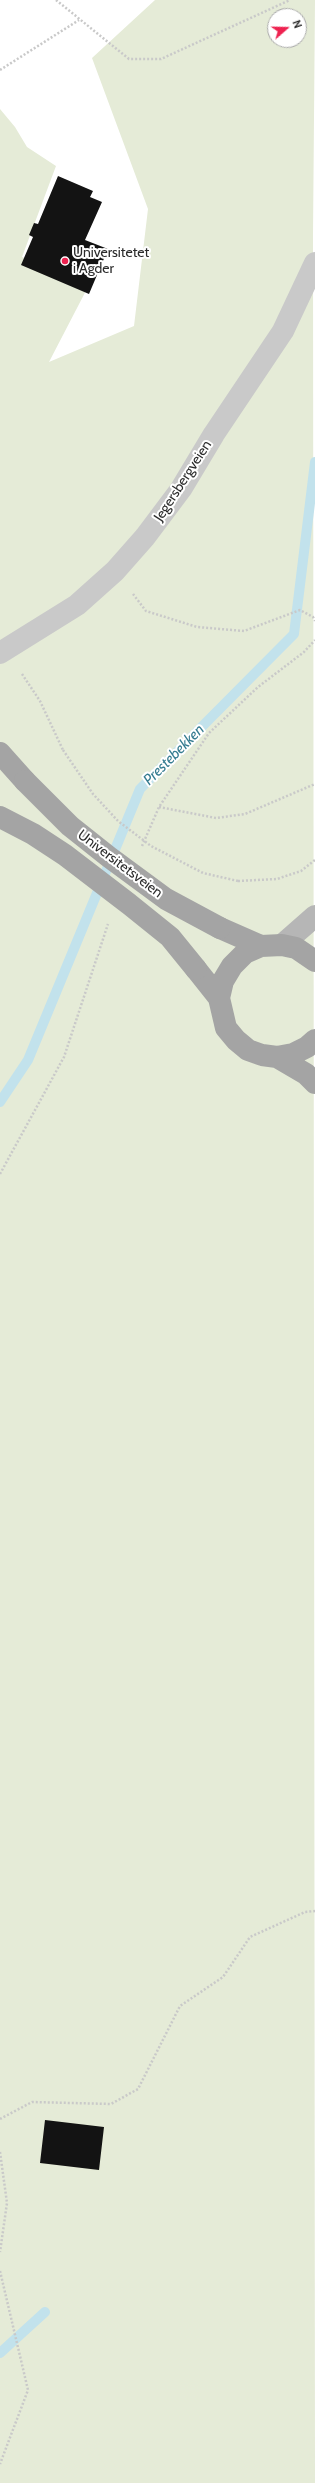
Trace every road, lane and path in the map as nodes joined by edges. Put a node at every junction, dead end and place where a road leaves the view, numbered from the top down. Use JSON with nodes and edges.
{"nodes":[{"id":1,"x":56,"y":0,"type":"edge"},
{"id":2,"x":290,"y":0,"type":"edge"},
{"id":3,"x":80,"y":20,"type":"junction"},
{"id":4,"x":0,"y":70,"type":"edge"},
{"id":5,"x":315,"y":263,"type":"edge"},
{"id":6,"x":115,"y":571,"type":"junction"},
{"id":7,"x":315,"y":621,"type":"edge"},
{"id":8,"x":1,"y":652,"type":"edge"},
{"id":9,"x":0,"y":752,"type":"edge"},
{"id":10,"x":315,"y":784,"type":"edge"},
{"id":11,"x":159,"y":807,"type":"dead end"},
{"id":12,"x":0,"y":817,"type":"edge"},
{"id":13,"x":315,"y":860,"type":"edge"},
{"id":14,"x":315,"y":916,"type":"edge"},
{"id":15,"x":282,"y":945,"type":"junction"},
{"id":16,"x":261,"y":946,"type":"junction"},
{"id":17,"x":315,"y":961,"type":"edge"},
{"id":18,"x":219,"y":998,"type":"junction"},
{"id":19,"x":315,"y":1040,"type":"edge"},
{"id":20,"x":277,"y":1057,"type":"junction"},
{"id":21,"x":315,"y":1083,"type":"edge"},
{"id":22,"x":315,"y":1911,"type":"edge"},
{"id":23,"x":0,"y":2120,"type":"edge"},
{"id":24,"x":0,"y":2152,"type":"edge"},
{"id":25,"x":0,"y":2252,"type":"edge"},
{"id":26,"x":0,"y":2271,"type":"edge"},
{"id":27,"x":0,"y":2464,"type":"edge"}],
"edges":[{"from":1,"to":3,"type":"path"},
{"from":2,"to":3,"type":"path"},
{"from":3,"to":4,"type":"path"},
{"from":5,"to":6,"type":"street","name":"Jegersbergveien"},
{"from":6,"to":7,"type":"path"},
{"from":6,"to":8,"type":"street","name":"Jegersbergveien"},
{"from":8,"to":13,"type":"path","bridge":true},
{"from":9,"to":16,"type":"main road","name":"Universitetsveien","bridge":true},
{"from":10,"to":11,"type":"path"},
{"from":12,"to":18,"type":"main road","name":"Universitetsveien","bridge":true},
{"from":14,"to":15,"type":"street"},
{"from":15,"to":16,"type":"main road"},
{"from":15,"to":17,"type":"main road"},
{"from":16,"to":18,"type":"main road"},
{"from":18,"to":20,"type":"main road"},
{"from":19,"to":20,"type":"main road"},
{"from":20,"to":21,"type":"main road"},
{"from":22,"to":23,"type":"path"},
{"from":24,"to":25,"type":"path"},
{"from":26,"to":27,"type":"path"}]}
